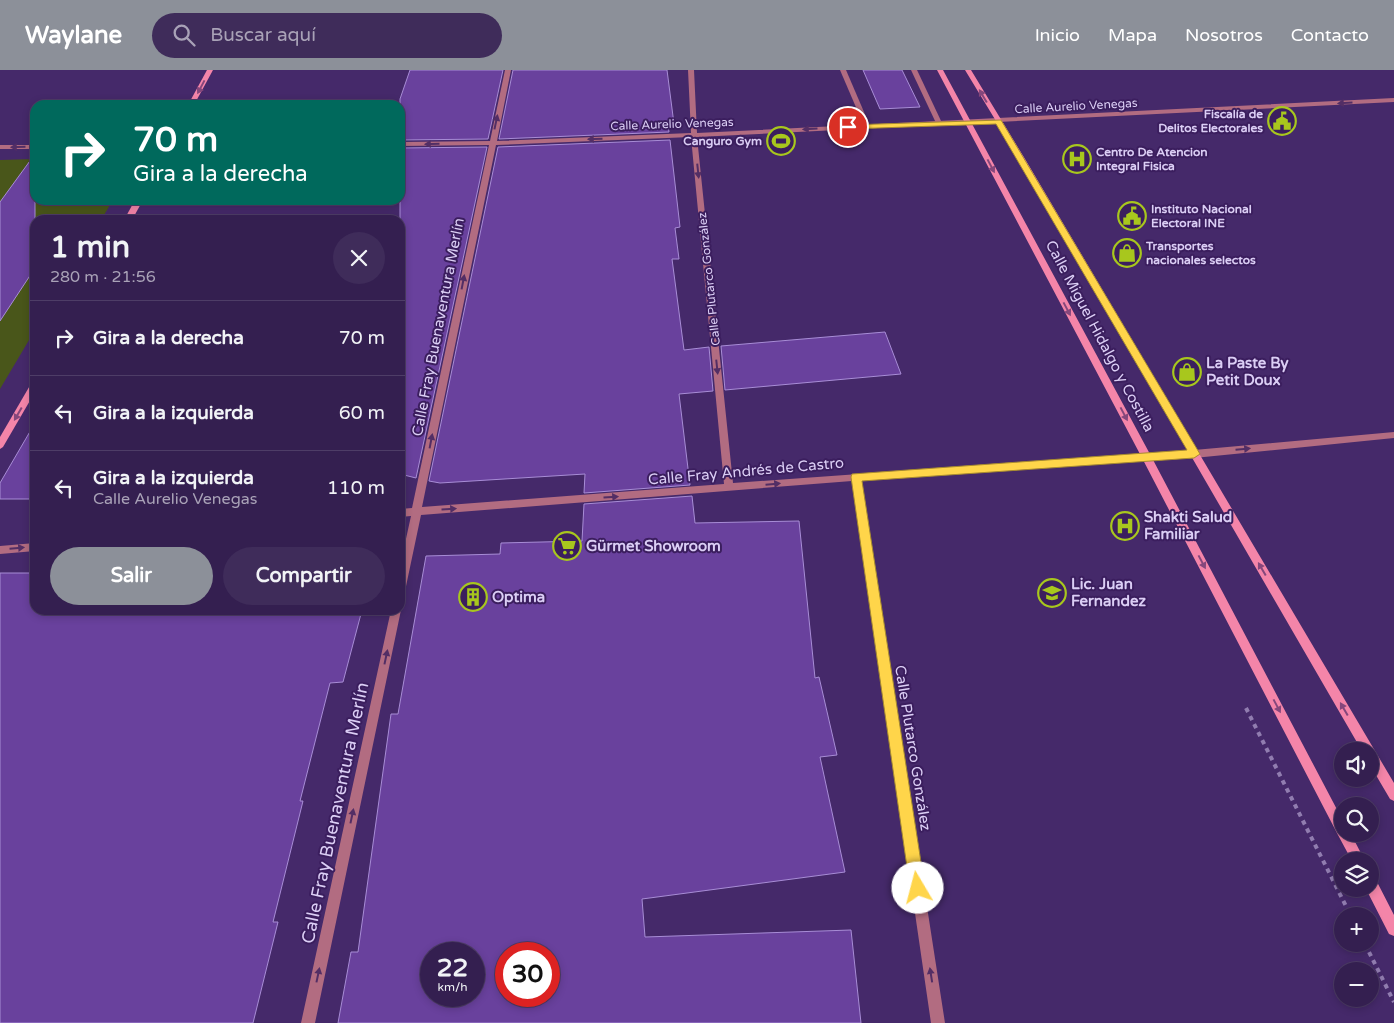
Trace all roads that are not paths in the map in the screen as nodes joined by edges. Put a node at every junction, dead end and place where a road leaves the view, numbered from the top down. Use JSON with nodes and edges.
{"nodes":[{"id":1,"x":210,"y":70,"type":"edge"},
{"id":2,"x":508,"y":70,"type":"edge"},
{"id":3,"x":691,"y":70,"type":"edge"},
{"id":4,"x":843,"y":70,"type":"edge"},
{"id":5,"x":914,"y":70,"type":"edge"},
{"id":6,"x":940,"y":70,"type":"edge"},
{"id":7,"x":968,"y":70,"type":"edge"},
{"id":8,"x":194,"y":100,"type":"edge"},
{"id":9,"x":1394,"y":100,"type":"edge"},
{"id":10,"x":998,"y":121,"type":"junction"},
{"id":11,"x":968,"y":123,"type":"junction"},
{"id":12,"x":940,"y":124,"type":"junction"},
{"id":13,"x":867,"y":126,"type":"junction"},
{"id":14,"x":694,"y":135,"type":"junction"},
{"id":15,"x":492,"y":143,"type":"junction"},
{"id":16,"x":405,"y":144,"type":"edge"},
{"id":17,"x":30,"y":147,"type":"edge"},
{"id":18,"x":0,"y":148,"type":"edge"},
{"id":19,"x":30,"y":393,"type":"edge"},
{"id":20,"x":1394,"y":435,"type":"edge"},
{"id":21,"x":0,"y":445,"type":"edge"},
{"id":22,"x":1194,"y":454,"type":"junction"},
{"id":23,"x":1146,"y":456,"type":"junction"},
{"id":24,"x":856,"y":477,"type":"junction"},
{"id":25,"x":730,"y":488,"type":"junction"},
{"id":26,"x":417,"y":512,"type":"junction"},
{"id":27,"x":405,"y":513,"type":"edge"},
{"id":28,"x":30,"y":547,"type":"edge"},
{"id":29,"x":0,"y":550,"type":"edge"},
{"id":30,"x":405,"y":568,"type":"edge"},
{"id":31,"x":395,"y":615,"type":"edge"},
{"id":32,"x":1363,"y":742,"type":"edge"},
{"id":33,"x":1379,"y":770,"type":"edge"},
{"id":34,"x":1394,"y":795,"type":"edge"},
{"id":35,"x":1334,"y":815,"type":"edge"},
{"id":36,"x":1377,"y":897,"type":"edge"},
{"id":37,"x":1394,"y":929,"type":"edge"},
{"id":38,"x":308,"y":1023,"type":"edge"},
{"id":39,"x":938,"y":1023,"type":"edge"}],
"edges":[{"from":1,"to":8,"type":"main road","one_way":true},
{"from":15,"to":2,"type":"street","name":"Calle Fray Buenaventura Merlín","one_way":true},
{"from":3,"to":14,"type":"street","name":"Calle Plutarco González"},
{"from":4,"to":13,"type":"street"},
{"from":5,"to":12,"type":"street"},
{"from":6,"to":11,"type":"main road","name":"Calle Miguel Hidalgo y Costilla"},
{"from":10,"to":7,"type":"main road","name":"Calle Miguel Hidalgo y Costilla","one_way":true},
{"from":9,"to":10,"type":"street","name":"Calle Aurelio Venegas","one_way":true},
{"from":10,"to":11,"type":"street","name":"Calle Aurelio Venegas"},
{"from":10,"to":22,"type":"main road","name":"Calle Miguel Hidalgo y Costilla"},
{"from":11,"to":12,"type":"street","name":"Calle Aurelio Venegas"},
{"from":11,"to":23,"type":"main road","name":"Calle Miguel Hidalgo y Costilla","one_way":true},
{"from":12,"to":13,"type":"street","name":"Calle Aurelio Venegas"},
{"from":13,"to":14,"type":"street","name":"Calle Aurelio Venegas","one_way":true},
{"from":14,"to":15,"type":"street","name":"Calle Aurelio Venegas","one_way":true},
{"from":14,"to":25,"type":"street","name":"Calle Plutarco González","one_way":true},
{"from":15,"to":16,"type":"street","name":"Calle Aurelio Venegas","one_way":true},
{"from":26,"to":15,"type":"street","name":"Calle Fray Buenaventura Merlín","one_way":true},
{"from":17,"to":18,"type":"street","one_way":true},
{"from":19,"to":21,"type":"main road","one_way":true},
{"from":22,"to":20,"type":"street","name":"Calle Fray Andrés de Castro","one_way":true},
{"from":22,"to":23,"type":"street","name":"Calle Fray Andrés de Castro"},
{"from":32,"to":22,"type":"main road","name":"Calle Miguel Hidalgo y Costilla","one_way":true},
{"from":23,"to":24,"type":"street","name":"Calle Fray Andrés de Castro"},
{"from":23,"to":35,"type":"main road","name":"Calle Miguel Hidalgo y Costilla","one_way":true},
{"from":25,"to":24,"type":"street","name":"Calle Fray Andrés de Castro","one_way":true},
{"from":39,"to":24,"type":"street","name":"Calle Plutarco González","one_way":true},
{"from":26,"to":25,"type":"street","name":"Calle Fray Andrés de Castro","one_way":true},
{"from":26,"to":27,"type":"street","name":"Calle Fray Andrés de Castro"},
{"from":26,"to":30,"type":"street","name":"Calle Fray Buenaventura Merlín"},
{"from":29,"to":28,"type":"street","one_way":true},
{"from":38,"to":31,"type":"street","name":"Calle Fray Buenaventura Merlín","one_way":true},
{"from":33,"to":34,"type":"main road","name":"Calle Miguel Hidalgo y Costilla"},
{"from":36,"to":37,"type":"main road"}]}
